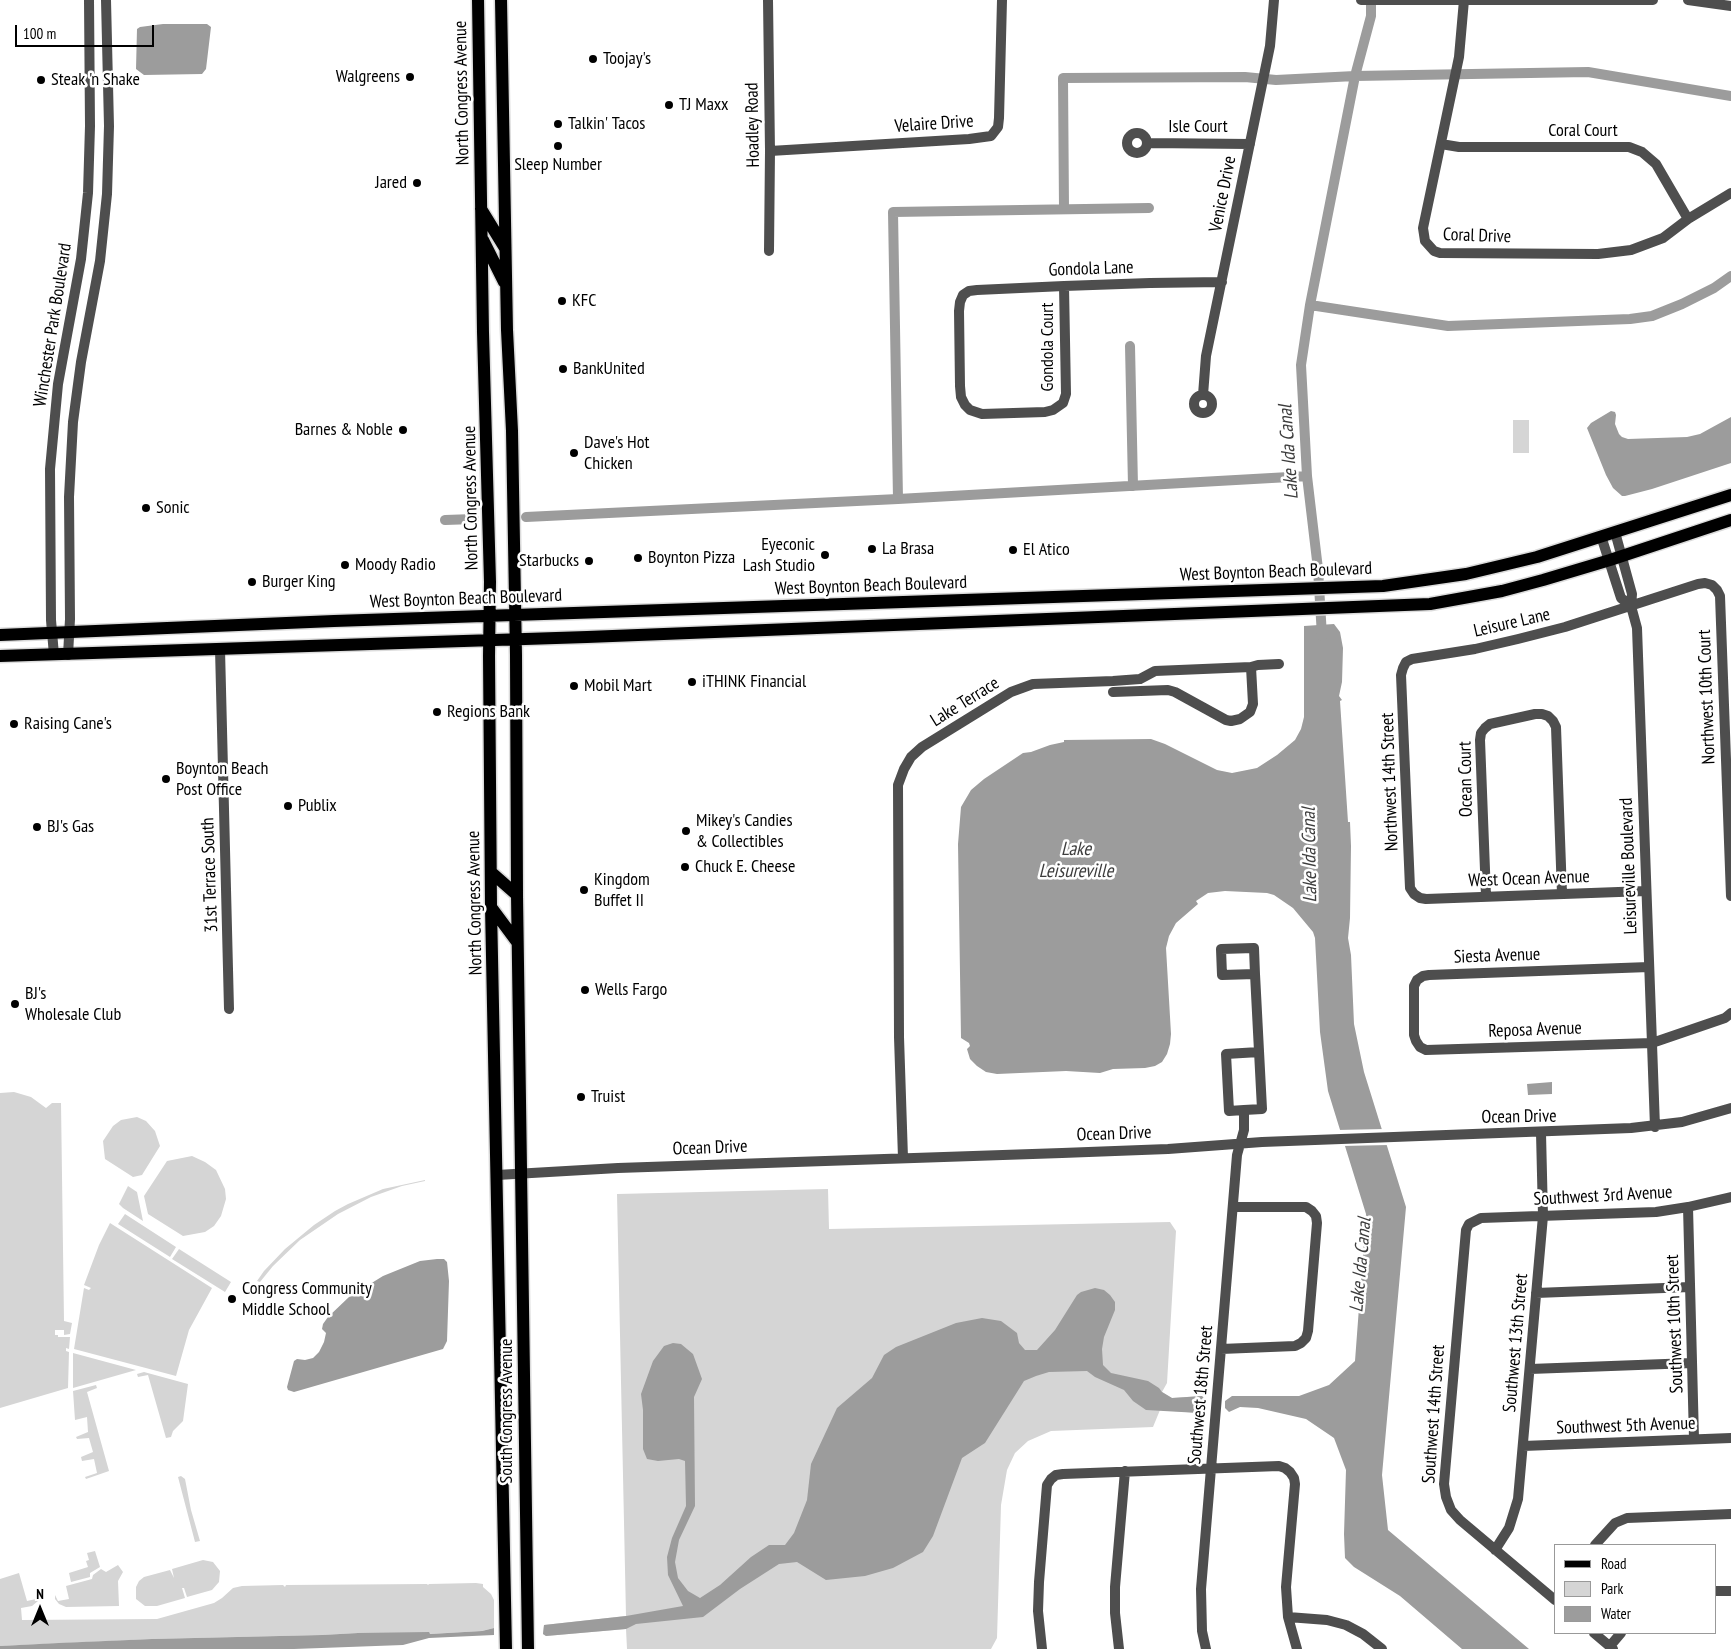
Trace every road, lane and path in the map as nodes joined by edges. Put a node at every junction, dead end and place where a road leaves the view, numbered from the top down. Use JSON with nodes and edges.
{"nodes":[{"id":1,"x":89,"y":0,"type":"edge"},
{"id":2,"x":106,"y":0,"type":"edge"},
{"id":3,"x":478,"y":0,"type":"edge"},
{"id":4,"x":502,"y":0,"type":"edge"},
{"id":5,"x":768,"y":0,"type":"edge"},
{"id":6,"x":1002,"y":0,"type":"edge"},
{"id":7,"x":1274,"y":0,"type":"edge"},
{"id":8,"x":1361,"y":0,"type":"edge"},
{"id":9,"x":1398,"y":0,"type":"edge"},
{"id":10,"x":1464,"y":0,"type":"edge"},
{"id":11,"x":1653,"y":0,"type":"edge"},
{"id":12,"x":1688,"y":0,"type":"edge"},
{"id":13,"x":1731,"y":6,"type":"edge"},
{"id":14,"x":1147,"y":143,"type":"dead end"},
{"id":15,"x":1250,"y":144,"type":"junction"},
{"id":16,"x":1441,"y":144,"type":"junction"},
{"id":17,"x":770,"y":152,"type":"junction"},
{"id":18,"x":1731,"y":193,"type":"edge"},
{"id":19,"x":481,"y":209,"type":"junction"},
{"id":20,"x":1688,"y":220,"type":"junction"},
{"id":21,"x":482,"y":237,"type":"junction"},
{"id":22,"x":505,"y":248,"type":"junction"},
{"id":23,"x":769,"y":250,"type":"dead end"},
{"id":24,"x":1222,"y":282,"type":"junction"},
{"id":25,"x":506,"y":286,"type":"junction"},
{"id":26,"x":1064,"y":286,"type":"junction"},
{"id":27,"x":963,"y":295,"type":"joint"},
{"id":28,"x":1203,"y":395,"type":"dead end"},
{"id":29,"x":1731,"y":495,"type":"edge"},
{"id":30,"x":1731,"y":520,"type":"edge"},
{"id":31,"x":1615,"y":532,"type":"junction"},
{"id":32,"x":1601,"y":536,"type":"junction"},
{"id":33,"x":1623,"y":556,"type":"junction"},
{"id":34,"x":1610,"y":560,"type":"junction"},
{"id":35,"x":845,"y":604,"type":"junction"},
{"id":36,"x":809,"y":606,"type":"junction"},
{"id":37,"x":1630,"y":606,"type":"junction"},
{"id":38,"x":515,"y":615,"type":"junction"},
{"id":39,"x":490,"y":616,"type":"junction"},
{"id":40,"x":821,"y":627,"type":"junction"},
{"id":41,"x":786,"y":629,"type":"junction"},
{"id":42,"x":69,"y":631,"type":"junction"},
{"id":43,"x":52,"y":632,"type":"junction"},
{"id":44,"x":0,"y":634,"type":"edge"},
{"id":45,"x":516,"y":639,"type":"junction"},
{"id":46,"x":489,"y":640,"type":"junction"},
{"id":47,"x":220,"y":649,"type":"junction"},
{"id":48,"x":54,"y":655,"type":"junction"},
{"id":49,"x":68,"y":655,"type":"junction"},
{"id":50,"x":0,"y":656,"type":"edge"},
{"id":51,"x":1279,"y":664,"type":"dead end"},
{"id":52,"x":1251,"y":667,"type":"junction"},
{"id":53,"x":1403,"y":668,"type":"joint"},
{"id":54,"x":1114,"y":692,"type":"dead end"},
{"id":55,"x":492,"y":873,"type":"junction"},
{"id":56,"x":1646,"y":891,"type":"junction"},
{"id":57,"x":1414,"y":894,"type":"joint"},
{"id":58,"x":1562,"y":894,"type":"junction"},
{"id":59,"x":517,"y":895,"type":"junction"},
{"id":60,"x":1486,"y":896,"type":"junction"},
{"id":61,"x":1731,"y":896,"type":"edge"},
{"id":62,"x":492,"y":907,"type":"junction"},
{"id":63,"x":518,"y":942,"type":"junction"},
{"id":64,"x":1649,"y":967,"type":"junction"},
{"id":65,"x":1255,"y":974,"type":"dead end"},
{"id":66,"x":229,"y":1009,"type":"dead end"},
{"id":67,"x":1731,"y":1013,"type":"edge"},
{"id":68,"x":1652,"y":1043,"type":"junction"},
{"id":69,"x":1420,"y":1047,"type":"joint"},
{"id":70,"x":1259,"y":1052,"type":"junction"},
{"id":71,"x":1731,"y":1108,"type":"edge"},
{"id":72,"x":1244,"y":1110,"type":"junction"},
{"id":73,"x":1655,"y":1127,"type":"junction"},
{"id":74,"x":1541,"y":1133,"type":"junction"},
{"id":75,"x":1240,"y":1143,"type":"junction"},
{"id":76,"x":903,"y":1158,"type":"junction"},
{"id":77,"x":521,"y":1172,"type":"junction"},
{"id":78,"x":497,"y":1175,"type":"junction"},
{"id":79,"x":1731,"y":1197,"type":"edge"},
{"id":80,"x":1688,"y":1207,"type":"junction"},
{"id":81,"x":1233,"y":1208,"type":"junction"},
{"id":82,"x":1543,"y":1216,"type":"junction"},
{"id":83,"x":1475,"y":1220,"type":"joint"},
{"id":84,"x":1690,"y":1287,"type":"junction"},
{"id":85,"x":1536,"y":1293,"type":"junction"},
{"id":86,"x":1221,"y":1349,"type":"junction"},
{"id":87,"x":1692,"y":1363,"type":"junction"},
{"id":88,"x":1530,"y":1369,"type":"junction"},
{"id":89,"x":1731,"y":1438,"type":"edge"},
{"id":90,"x":1694,"y":1439,"type":"junction"},
{"id":91,"x":1523,"y":1446,"type":"junction"},
{"id":92,"x":1211,"y":1468,"type":"junction"},
{"id":93,"x":1125,"y":1471,"type":"junction"},
{"id":94,"x":1731,"y":1514,"type":"edge"},
{"id":95,"x":1596,"y":1544,"type":"edge"},
{"id":96,"x":1494,"y":1550,"type":"junction"},
{"id":97,"x":1731,"y":1590,"type":"edge"},
{"id":98,"x":1716,"y":1591,"type":"edge"},
{"id":99,"x":1554,"y":1597,"type":"edge"},
{"id":100,"x":1288,"y":1617,"type":"junction"},
{"id":101,"x":1595,"y":1634,"type":"edge"},
{"id":102,"x":1620,"y":1634,"type":"edge"},
{"id":103,"x":1612,"y":1648,"type":"edge"},
{"id":104,"x":506,"y":1649,"type":"edge"},
{"id":105,"x":528,"y":1649,"type":"edge"},
{"id":106,"x":1042,"y":1649,"type":"edge"},
{"id":107,"x":1119,"y":1649,"type":"edge"},
{"id":108,"x":1206,"y":1649,"type":"edge"},
{"id":109,"x":1297,"y":1649,"type":"edge"},
{"id":110,"x":1382,"y":1649,"type":"edge"}],
"edges":[{"from":1,"to":43,"type":"street","name":"Winchester Park Boulevard"},
{"from":2,"to":42,"type":"street","name":"Winchester Park Boulevard"},
{"from":3,"to":19,"type":"main road","name":"North Congress Avenue"},
{"from":4,"to":22,"type":"main road"},
{"from":5,"to":17,"type":"street","name":"Hoadley Road"},
{"from":6,"to":17,"type":"street","name":"Velaire Drive"},
{"from":7,"to":15,"type":"street","name":"Venice Drive"},
{"from":8,"to":9,"type":"street"},
{"from":9,"to":10,"type":"street"},
{"from":10,"to":11,"type":"street"},
{"from":10,"to":16,"type":"street","name":"Coral Drive"},
{"from":12,"to":13,"type":"street"},
{"from":14,"to":15,"type":"street","name":"Isle Court"},
{"from":15,"to":24,"type":"street","name":"Venice Drive"},
{"from":16,"to":20,"type":"street","name":"Coral Court"},
{"from":16,"to":20,"type":"street","name":"Coral Drive"},
{"from":17,"to":23,"type":"street","name":"Hoadley Road"},
{"from":18,"to":20,"type":"street","name":"Coral Drive"},
{"from":19,"to":21,"type":"main road","name":"North Congress Avenue"},
{"from":19,"to":22,"type":"main road"},
{"from":21,"to":25,"type":"main road"},
{"from":21,"to":39,"type":"main road","name":"North Congress Avenue"},
{"from":22,"to":25,"type":"main road"},
{"from":24,"to":26,"type":"street","name":"Gondola Lane"},
{"from":24,"to":28,"type":"street","name":"Venice Drive"},
{"from":25,"to":38,"type":"main road"},
{"from":26,"to":27,"type":"street","name":"Gondola Lane"},
{"from":26,"to":27,"type":"street","name":"Gondola Court"},
{"from":29,"to":31,"type":"main road","name":"West Boynton Beach Boulevard"},
{"from":30,"to":33,"type":"main road"},
{"from":31,"to":32,"type":"main road","name":"West Boynton Beach Boulevard"},
{"from":31,"to":33,"type":"street","name":"Leisureville Boulevard"},
{"from":32,"to":34,"type":"street","name":"Leisureville Boulevard"},
{"from":32,"to":35,"type":"main road","name":"West Boynton Beach Boulevard"},
{"from":33,"to":34,"type":"main road"},
{"from":33,"to":37,"type":"street","name":"Leisureville Boulevard"},
{"from":34,"to":37,"type":"street","name":"Leisureville Boulevard"},
{"from":34,"to":40,"type":"main road"},
{"from":35,"to":36,"type":"main road","name":"West Boynton Beach Boulevard"},
{"from":35,"to":40,"type":"main road"},
{"from":36,"to":38,"type":"main road","name":"West Boynton Beach Boulevard"},
{"from":36,"to":41,"type":"main road"},
{"from":37,"to":53,"type":"street","name":"Leisure Lane"},
{"from":37,"to":56,"type":"street","name":"Leisureville Boulevard"},
{"from":37,"to":61,"type":"street","name":"Northwest 10th Court"},
{"from":38,"to":39,"type":"main road","name":"West Boynton Beach Boulevard"},
{"from":38,"to":45,"type":"main road"},
{"from":39,"to":42,"type":"main road","name":"West Boynton Beach Boulevard"},
{"from":39,"to":46,"type":"main road","name":"North Congress Avenue"},
{"from":40,"to":41,"type":"main road"},
{"from":41,"to":45,"type":"main road"},
{"from":42,"to":43,"type":"main road","name":"West Boynton Beach Boulevard"},
{"from":42,"to":49,"type":"street","name":"Winchester Park Boulevard"},
{"from":43,"to":44,"type":"main road","name":"West Boynton Beach Boulevard"},
{"from":43,"to":48,"type":"street","name":"Winchester Park Boulevard"},
{"from":45,"to":46,"type":"main road"},
{"from":45,"to":59,"type":"main road"},
{"from":46,"to":47,"type":"main road"},
{"from":46,"to":55,"type":"main road","name":"North Congress Avenue"},
{"from":47,"to":49,"type":"main road"},
{"from":47,"to":66,"type":"street","name":"31st Terrace South"},
{"from":48,"to":49,"type":"main road"},
{"from":48,"to":50,"type":"main road"},
{"from":51,"to":52,"type":"street","name":"Lake Terrace"},
{"from":52,"to":54,"type":"street"},
{"from":52,"to":76,"type":"street","name":"Lake Terrace"},
{"from":53,"to":57,"type":"street","name":"Northwest 14th Street"},
{"from":55,"to":59,"type":"main road"},
{"from":55,"to":62,"type":"main road","name":"North Congress Avenue"},
{"from":56,"to":58,"type":"street","name":"West Ocean Avenue"},
{"from":56,"to":64,"type":"street","name":"Leisureville Boulevard"},
{"from":57,"to":60,"type":"street","name":"West Ocean Avenue"},
{"from":58,"to":60,"type":"street","name":"West Ocean Avenue"},
{"from":58,"to":60,"type":"street","name":"Ocean Court"},
{"from":59,"to":63,"type":"main road"},
{"from":62,"to":63,"type":"main road"},
{"from":62,"to":78,"type":"main road","name":"North Congress Avenue"},
{"from":63,"to":77,"type":"main road"},
{"from":64,"to":68,"type":"street","name":"Leisureville Boulevard"},
{"from":64,"to":69,"type":"street","name":"Siesta Avenue"},
{"from":65,"to":70,"type":"street"},
{"from":67,"to":68,"type":"street"},
{"from":68,"to":69,"type":"street","name":"Reposa Avenue"},
{"from":68,"to":73,"type":"street","name":"Leisureville Boulevard"},
{"from":70,"to":72,"type":"street"},
{"from":70,"to":72,"type":"street"},
{"from":71,"to":73,"type":"street","name":"Ocean Drive"},
{"from":72,"to":75,"type":"street","name":"Southwest 18th Street"},
{"from":73,"to":74,"type":"street","name":"Ocean Drive"},
{"from":74,"to":75,"type":"street","name":"Ocean Drive"},
{"from":74,"to":82,"type":"street","name":"Southwest 13th Street"},
{"from":75,"to":76,"type":"street","name":"Ocean Drive"},
{"from":75,"to":81,"type":"street","name":"Southwest 18th Street"},
{"from":76,"to":77,"type":"street","name":"Ocean Drive"},
{"from":77,"to":78,"type":"street","name":"Ocean Drive"},
{"from":77,"to":105,"type":"main road","name":"South Congress Avenue"},
{"from":78,"to":104,"type":"main road","name":"South Congress Avenue"},
{"from":79,"to":80,"type":"street","name":"Southwest 3rd Avenue"},
{"from":80,"to":82,"type":"street","name":"Southwest 3rd Avenue"},
{"from":80,"to":84,"type":"street","name":"Southwest 10th Street"},
{"from":81,"to":86,"type":"street","name":"Southwest 18th Street"},
{"from":81,"to":86,"type":"street"},
{"from":82,"to":83,"type":"street","name":"Southwest 3rd Avenue"},
{"from":82,"to":85,"type":"street","name":"Southwest 13th Street"},
{"from":83,"to":96,"type":"street","name":"Southwest 14th Street"},
{"from":84,"to":85,"type":"street"},
{"from":84,"to":87,"type":"street","name":"Southwest 10th Street"},
{"from":85,"to":88,"type":"street","name":"Southwest 13th Street"},
{"from":86,"to":92,"type":"street","name":"Southwest 18th Street"},
{"from":87,"to":88,"type":"street"},
{"from":87,"to":90,"type":"street","name":"Southwest 10th Street"},
{"from":88,"to":91,"type":"street","name":"Southwest 13th Street"},
{"from":89,"to":90,"type":"street","name":"Southwest 5th Avenue"},
{"from":90,"to":91,"type":"street","name":"Southwest 5th Avenue"},
{"from":91,"to":96,"type":"street","name":"Southwest 13th Street"},
{"from":92,"to":93,"type":"street"},
{"from":92,"to":100,"type":"street"},
{"from":92,"to":108,"type":"street","name":"Southwest 18th Street"},
{"from":93,"to":106,"type":"street"},
{"from":93,"to":107,"type":"street"},
{"from":94,"to":95,"type":"street"},
{"from":96,"to":99,"type":"street","name":"Southwest 14th Street"},
{"from":97,"to":98,"type":"street"},
{"from":100,"to":109,"type":"street"},
{"from":100,"to":110,"type":"street"},
{"from":101,"to":103,"type":"street"},
{"from":102,"to":103,"type":"street"}]}
